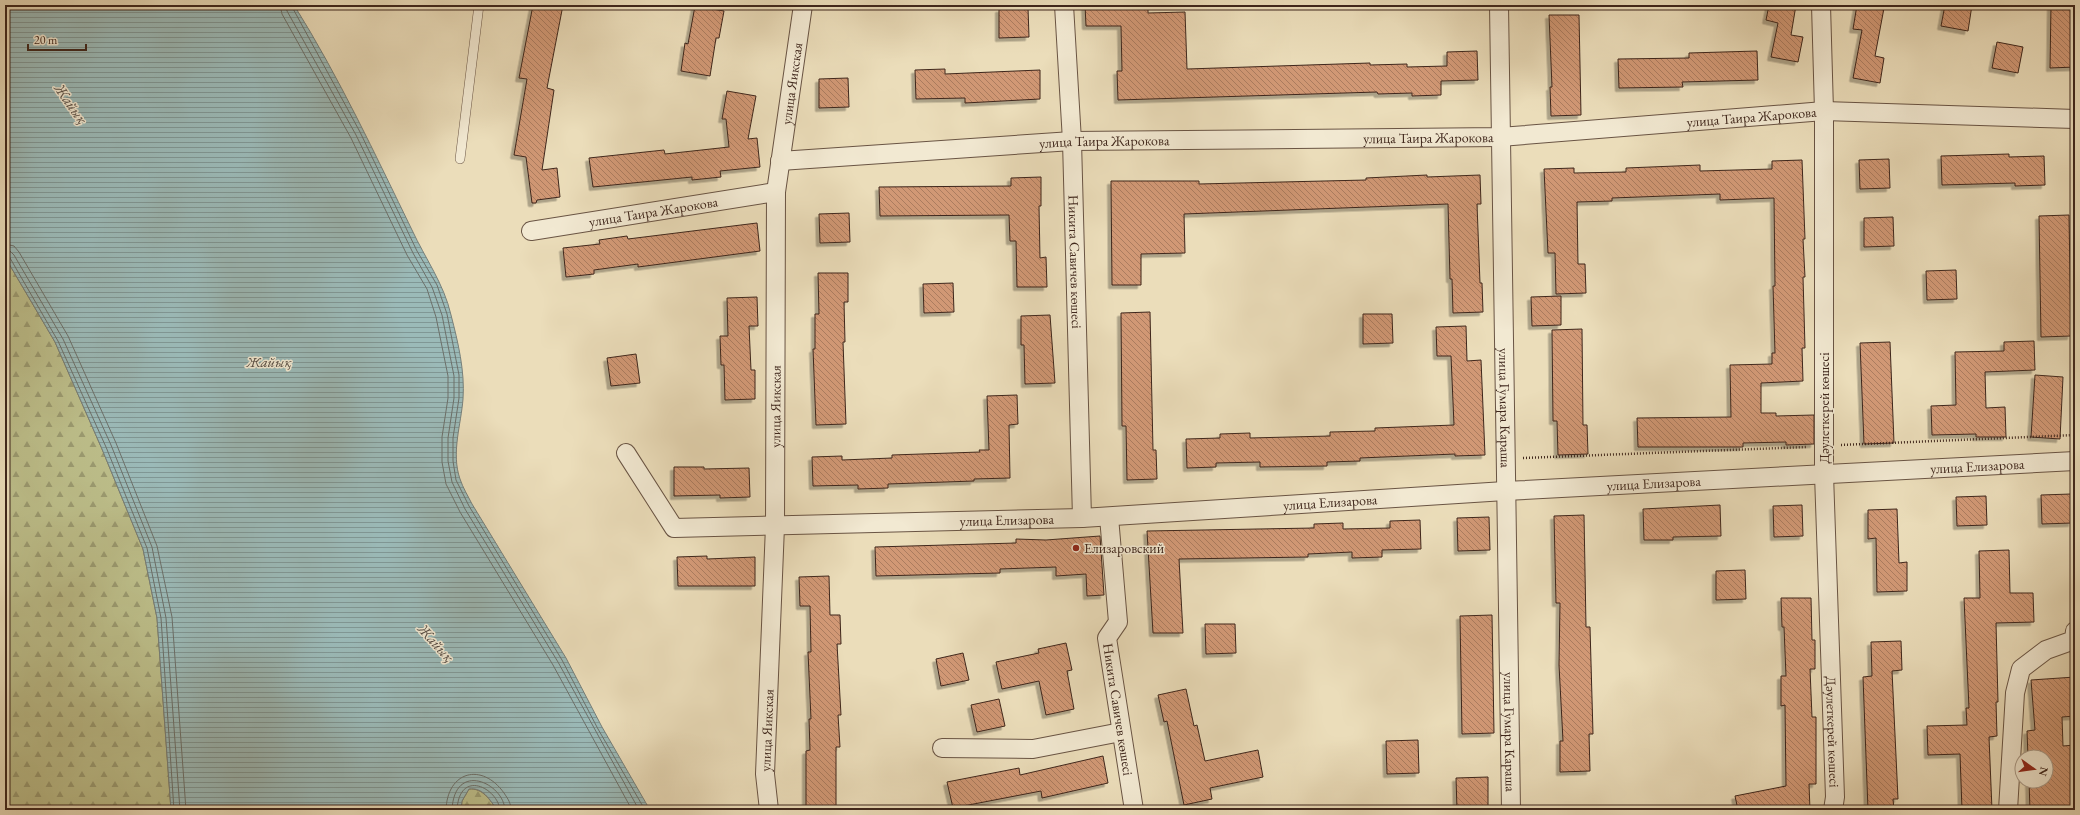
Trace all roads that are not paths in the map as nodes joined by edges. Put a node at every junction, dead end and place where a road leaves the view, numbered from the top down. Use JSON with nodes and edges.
{"nodes":[{"id":1,"x":479,"y":5,"type":"edge"},
{"id":2,"x":803,"y":5,"type":"edge"},
{"id":3,"x":1064,"y":5,"type":"edge"},
{"id":4,"x":1499,"y":5,"type":"edge"},
{"id":5,"x":1821,"y":5,"type":"edge"},
{"id":6,"x":1824,"y":111,"type":"junction"},
{"id":7,"x":2075,"y":118,"type":"edge"},
{"id":8,"x":1500,"y":138,"type":"junction"},
{"id":9,"x":1072,"y":141,"type":"junction"},
{"id":10,"x":460,"y":159,"type":"dead end"},
{"id":11,"x":780,"y":161,"type":"junction"},
{"id":12,"x":776,"y":192,"type":"junction"},
{"id":13,"x":531,"y":231,"type":"dead end"},
{"id":14,"x":626,"y":452,"type":"dead end"},
{"id":15,"x":2075,"y":461,"type":"edge"},
{"id":16,"x":1824,"y":474,"type":"junction"},
{"id":17,"x":1506,"y":491,"type":"junction"},
{"id":18,"x":1109,"y":517,"type":"junction"},
{"id":19,"x":1082,"y":518,"type":"junction"},
{"id":20,"x":775,"y":526,"type":"junction"},
{"id":21,"x":2075,"y":631,"type":"edge"},
{"id":22,"x":1121,"y":732,"type":"junction"},
{"id":23,"x":942,"y":748,"type":"dead end"},
{"id":24,"x":769,"y":810,"type":"edge"},
{"id":25,"x":1134,"y":810,"type":"edge"},
{"id":26,"x":1511,"y":810,"type":"edge"},
{"id":27,"x":1833,"y":810,"type":"edge"},
{"id":28,"x":2008,"y":810,"type":"edge"}],
"edges":[{"from":1,"to":10,"type":"lane"},
{"from":2,"to":11,"type":"street","name":"улица Яикская"},
{"from":3,"to":9,"type":"street","name":"Никита Савичев көшесі"},
{"from":4,"to":8,"type":"street","name":"улица Гумара Караша"},
{"from":5,"to":6,"type":"street","name":"Дәулеткерей көшесі"},
{"from":6,"to":7,"type":"street","name":"улица Таира Жарокова"},
{"from":6,"to":8,"type":"street","name":"улица Таира Жарокова"},
{"from":6,"to":16,"type":"street","name":"Дәулеткерей көшесі"},
{"from":8,"to":9,"type":"street","name":"улица Таира Жарокова"},
{"from":8,"to":17,"type":"street","name":"улица Гумара Караша"},
{"from":9,"to":11,"type":"street","name":"улица Таира Жарокова"},
{"from":9,"to":19,"type":"street","name":"Никита Савичев көшесі"},
{"from":11,"to":12,"type":"street","name":"улица Яикская"},
{"from":12,"to":13,"type":"street","name":"улица Таира Жарокова"},
{"from":12,"to":20,"type":"street","name":"улица Яикская"},
{"from":14,"to":20,"type":"street","name":"улица Елизарова"},
{"from":15,"to":16,"type":"street","name":"улица Елизарова"},
{"from":16,"to":17,"type":"street","name":"улица Елизарова"},
{"from":16,"to":27,"type":"street","name":"Дәулеткерей көшесі"},
{"from":17,"to":18,"type":"street","name":"улица Елизарова"},
{"from":17,"to":26,"type":"street","name":"улица Гумара Караша"},
{"from":18,"to":19,"type":"street","name":"улица Елизарова"},
{"from":18,"to":22,"type":"street","name":"Никита Савичев көшесі"},
{"from":19,"to":20,"type":"street","name":"улица Елизарова"},
{"from":20,"to":24,"type":"street","name":"улица Яикская"},
{"from":21,"to":28,"type":"street"},
{"from":22,"to":23,"type":"street"},
{"from":22,"to":25,"type":"street","name":"Никита Савичев көшесі"}]}
